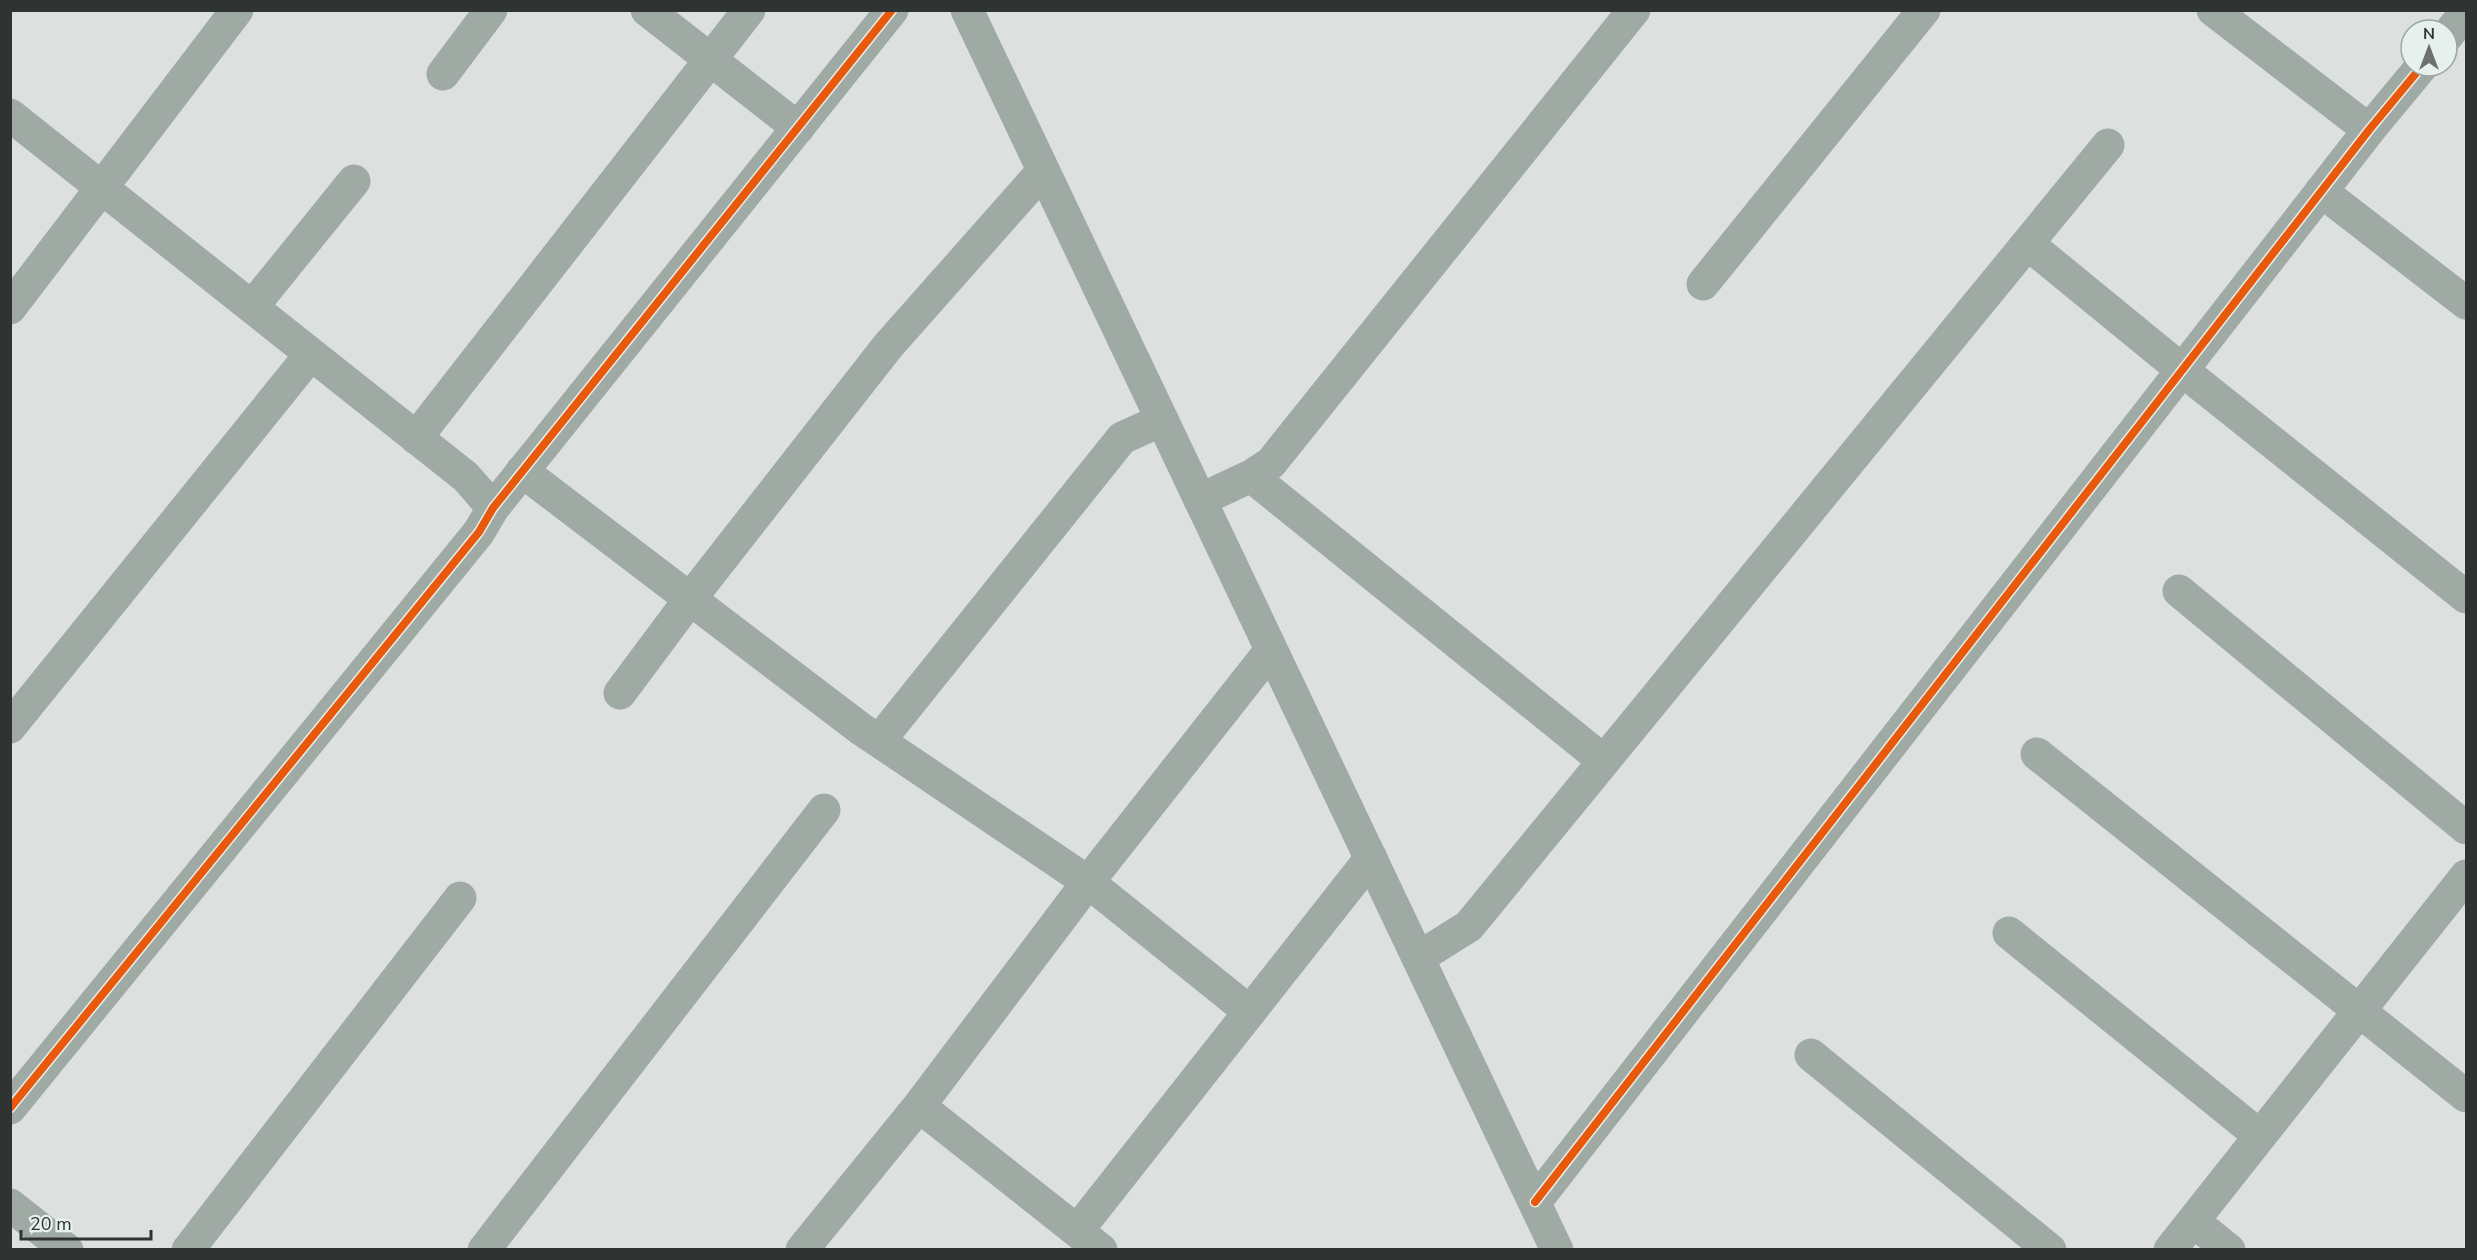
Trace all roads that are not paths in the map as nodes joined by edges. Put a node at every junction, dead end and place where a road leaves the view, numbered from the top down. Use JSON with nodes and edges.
{"nodes":[{"id":1,"x":237,"y":10,"type":"edge"},
{"id":2,"x":491,"y":10,"type":"edge"},
{"id":3,"x":647,"y":10,"type":"edge"},
{"id":4,"x":749,"y":10,"type":"edge"},
{"id":5,"x":892,"y":10,"type":"edge"},
{"id":6,"x":967,"y":10,"type":"edge"},
{"id":7,"x":1634,"y":10,"type":"edge"},
{"id":8,"x":1924,"y":10,"type":"edge"},
{"id":9,"x":2213,"y":10,"type":"edge"},
{"id":10,"x":711,"y":60,"type":"junction"},
{"id":11,"x":443,"y":74,"type":"dead end"},
{"id":12,"x":2412,"y":78,"type":"edge"},
{"id":13,"x":10,"y":115,"type":"edge"},
{"id":14,"x":798,"y":128,"type":"junction"},
{"id":15,"x":2369,"y":130,"type":"junction"},
{"id":16,"x":2108,"y":145,"type":"dead end"},
{"id":17,"x":1043,"y":171,"type":"junction"},
{"id":18,"x":354,"y":181,"type":"dead end"},
{"id":19,"x":103,"y":189,"type":"junction"},
{"id":20,"x":2321,"y":191,"type":"junction"},
{"id":21,"x":2028,"y":244,"type":"junction"},
{"id":22,"x":1703,"y":284,"type":"dead end"},
{"id":23,"x":2466,"y":303,"type":"edge"},
{"id":24,"x":252,"y":307,"type":"junction"},
{"id":25,"x":10,"y":308,"type":"edge"},
{"id":26,"x":311,"y":354,"type":"junction"},
{"id":27,"x":2182,"y":370,"type":"junction"},
{"id":28,"x":1162,"y":420,"type":"junction"},
{"id":29,"x":416,"y":438,"type":"junction"},
{"id":30,"x":522,"y":471,"type":"junction"},
{"id":31,"x":1251,"y":476,"type":"junction"},
{"id":32,"x":1200,"y":501,"type":"junction"},
{"id":33,"x":493,"y":508,"type":"junction"},
{"id":34,"x":2179,"y":591,"type":"dead end"},
{"id":35,"x":2466,"y":597,"type":"edge"},
{"id":36,"x":690,"y":599,"type":"junction"},
{"id":37,"x":1271,"y":650,"type":"junction"},
{"id":38,"x":620,"y":693,"type":"dead end"},
{"id":39,"x":10,"y":727,"type":"edge"},
{"id":40,"x":879,"y":741,"type":"junction"},
{"id":41,"x":2037,"y":754,"type":"dead end"},
{"id":42,"x":1604,"y":761,"type":"junction"},
{"id":43,"x":824,"y":810,"type":"dead end"},
{"id":44,"x":2466,"y":828,"type":"edge"},
{"id":45,"x":1371,"y":858,"type":"junction"},
{"id":46,"x":2466,"y":876,"type":"edge"},
{"id":47,"x":1088,"y":882,"type":"junction"},
{"id":48,"x":460,"y":898,"type":"dead end"},
{"id":49,"x":2009,"y":933,"type":"dead end"},
{"id":50,"x":1418,"y":958,"type":"junction"},
{"id":51,"x":2360,"y":1010,"type":"junction"},
{"id":52,"x":1250,"y":1012,"type":"junction"},
{"id":53,"x":1811,"y":1055,"type":"dead end"},
{"id":54,"x":2466,"y":1096,"type":"edge"},
{"id":55,"x":919,"y":1106,"type":"junction"},
{"id":56,"x":10,"y":1108,"type":"edge"},
{"id":57,"x":2260,"y":1136,"type":"junction"},
{"id":58,"x":1534,"y":1202,"type":"junction"},
{"id":59,"x":10,"y":1205,"type":"edge"},
{"id":60,"x":2193,"y":1221,"type":"junction"},
{"id":61,"x":1089,"y":1240,"type":"edge"},
{"id":62,"x":68,"y":1250,"type":"edge"},
{"id":63,"x":188,"y":1250,"type":"edge"},
{"id":64,"x":484,"y":1250,"type":"edge"},
{"id":65,"x":802,"y":1250,"type":"edge"},
{"id":66,"x":1557,"y":1250,"type":"edge"},
{"id":67,"x":2050,"y":1250,"type":"edge"},
{"id":68,"x":2170,"y":1250,"type":"edge"},
{"id":69,"x":2229,"y":1250,"type":"edge"}],
"edges":[{"from":1,"to":19,"type":"street"},
{"from":2,"to":11,"type":"street"},
{"from":3,"to":10,"type":"street"},
{"from":4,"to":10,"type":"street"},
{"from":5,"to":14,"type":"street"},
{"from":6,"to":17,"type":"street"},
{"from":7,"to":31,"type":"street"},
{"from":8,"to":22,"type":"street"},
{"from":9,"to":15,"type":"street"},
{"from":10,"to":14,"type":"street"},
{"from":10,"to":29,"type":"street"},
{"from":12,"to":15,"type":"street"},
{"from":13,"to":19,"type":"street"},
{"from":14,"to":30,"type":"street"},
{"from":15,"to":20,"type":"street"},
{"from":16,"to":21,"type":"street"},
{"from":17,"to":28,"type":"street"},
{"from":17,"to":36,"type":"street"},
{"from":18,"to":24,"type":"street"},
{"from":19,"to":24,"type":"street"},
{"from":19,"to":25,"type":"street"},
{"from":20,"to":23,"type":"street"},
{"from":20,"to":27,"type":"street"},
{"from":21,"to":27,"type":"street"},
{"from":21,"to":42,"type":"street"},
{"from":24,"to":26,"type":"street"},
{"from":26,"to":29,"type":"street"},
{"from":26,"to":39,"type":"street"},
{"from":27,"to":35,"type":"street"},
{"from":27,"to":58,"type":"street"},
{"from":28,"to":32,"type":"street"},
{"from":28,"to":40,"type":"street"},
{"from":29,"to":33,"type":"street"},
{"from":30,"to":33,"type":"street"},
{"from":30,"to":36,"type":"street"},
{"from":31,"to":32,"type":"street"},
{"from":31,"to":42,"type":"street"},
{"from":32,"to":37,"type":"street"},
{"from":33,"to":56,"type":"street"},
{"from":34,"to":44,"type":"street"},
{"from":36,"to":38,"type":"street"},
{"from":36,"to":40,"type":"street"},
{"from":37,"to":45,"type":"street"},
{"from":37,"to":47,"type":"street"},
{"from":40,"to":47,"type":"street"},
{"from":41,"to":51,"type":"street"},
{"from":42,"to":50,"type":"street"},
{"from":43,"to":64,"type":"street"},
{"from":45,"to":50,"type":"street"},
{"from":45,"to":52,"type":"street"},
{"from":46,"to":51,"type":"street"},
{"from":47,"to":52,"type":"street"},
{"from":47,"to":55,"type":"street"},
{"from":48,"to":63,"type":"street"},
{"from":49,"to":57,"type":"street"},
{"from":50,"to":58,"type":"street"},
{"from":51,"to":54,"type":"street"},
{"from":51,"to":57,"type":"street"},
{"from":52,"to":61,"type":"street"},
{"from":53,"to":67,"type":"street"},
{"from":55,"to":61,"type":"street"},
{"from":55,"to":65,"type":"street"},
{"from":57,"to":60,"type":"street"},
{"from":58,"to":66,"type":"street"},
{"from":59,"to":62,"type":"street"},
{"from":60,"to":68,"type":"street"},
{"from":60,"to":69,"type":"street"}]}
